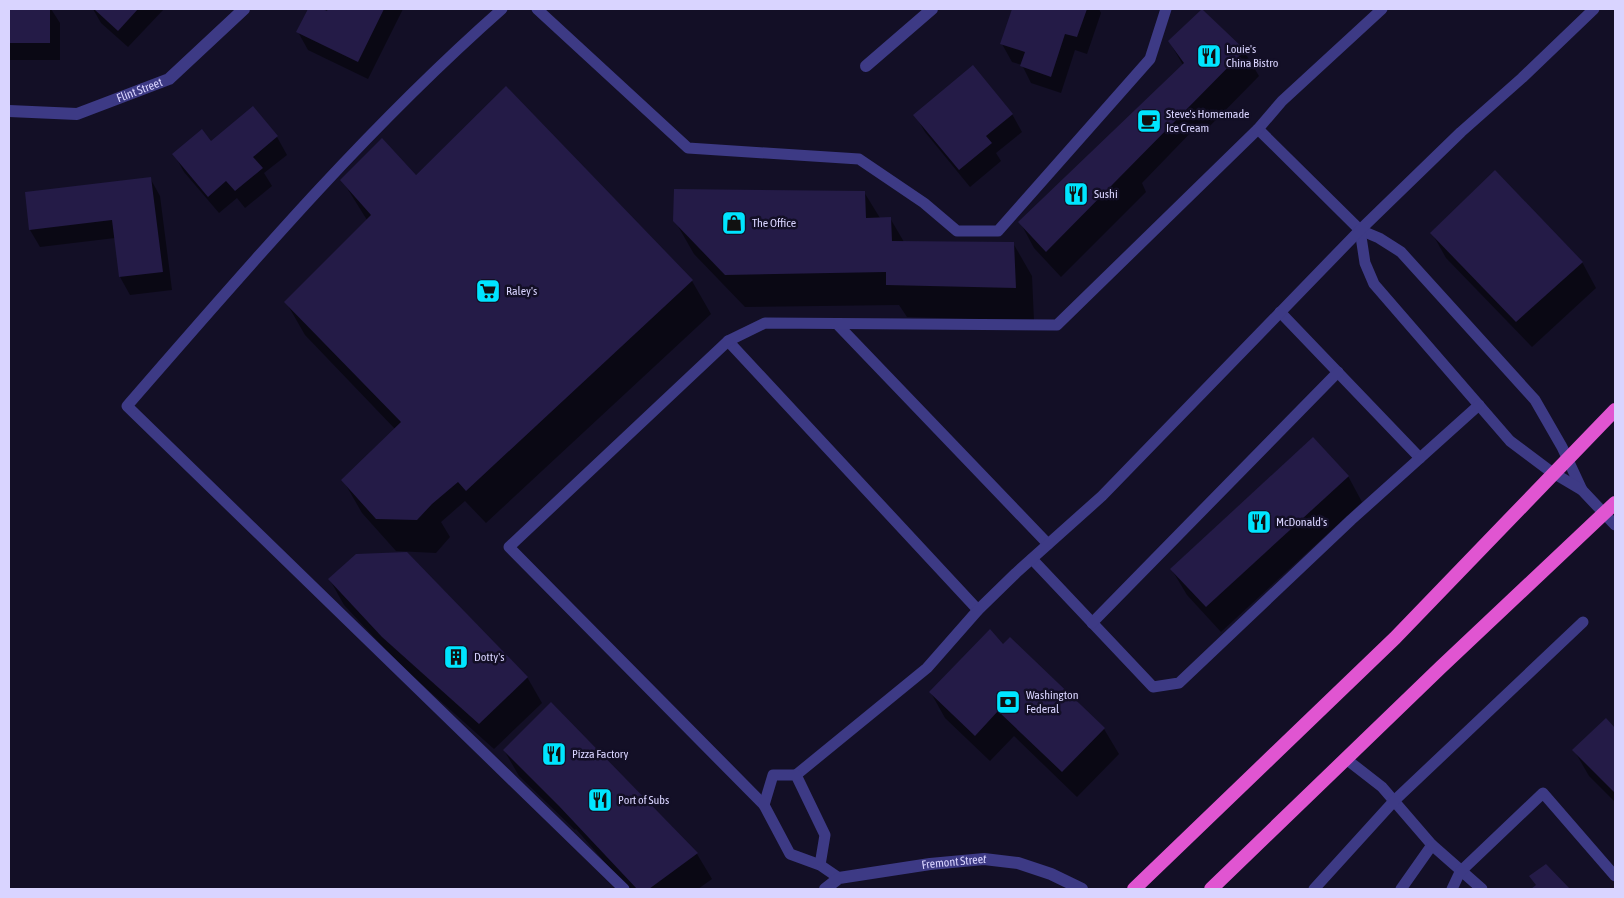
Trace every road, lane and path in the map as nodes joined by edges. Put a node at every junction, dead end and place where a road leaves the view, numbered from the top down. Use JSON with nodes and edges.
{"nodes":[{"id":1,"x":244,"y":9,"type":"edge"},
{"id":2,"x":502,"y":9,"type":"edge"},
{"id":3,"x":537,"y":9,"type":"edge"},
{"id":4,"x":932,"y":9,"type":"edge"},
{"id":5,"x":1166,"y":9,"type":"edge"},
{"id":6,"x":1382,"y":9,"type":"edge"},
{"id":7,"x":1594,"y":9,"type":"edge"},
{"id":8,"x":866,"y":66,"type":"dead end"},
{"id":9,"x":9,"y":112,"type":"edge"},
{"id":10,"x":1258,"y":129,"type":"junction"},
{"id":11,"x":1360,"y":230,"type":"junction"},
{"id":12,"x":1280,"y":312,"type":"junction"},
{"id":13,"x":837,"y":324,"type":"junction"},
{"id":14,"x":728,"y":341,"type":"junction"},
{"id":15,"x":1338,"y":372,"type":"junction"},
{"id":16,"x":1479,"y":404,"type":"junction"},
{"id":17,"x":1615,"y":410,"type":"edge"},
{"id":18,"x":1420,"y":458,"type":"junction"},
{"id":19,"x":1568,"y":459,"type":"junction"},
{"id":20,"x":1555,"y":473,"type":"junction"},
{"id":21,"x":1582,"y":490,"type":"junction"},
{"id":22,"x":1615,"y":503,"type":"edge"},
{"id":23,"x":1605,"y":513,"type":"junction"},
{"id":24,"x":1615,"y":525,"type":"edge"},
{"id":25,"x":1048,"y":544,"type":"junction"},
{"id":26,"x":1032,"y":559,"type":"junction"},
{"id":27,"x":978,"y":610,"type":"junction"},
{"id":28,"x":1583,"y":622,"type":"dead end"},
{"id":29,"x":1092,"y":623,"type":"junction"},
{"id":30,"x":1346,"y":759,"type":"junction"},
{"id":31,"x":796,"y":775,"type":"junction"},
{"id":32,"x":1394,"y":801,"type":"junction"},
{"id":33,"x":764,"y":805,"type":"junction"},
{"id":34,"x":1432,"y":845,"type":"junction"},
{"id":35,"x":820,"y":866,"type":"junction"},
{"id":36,"x":1460,"y":872,"type":"junction"},
{"id":37,"x":1615,"y":876,"type":"edge"},
{"id":38,"x":838,"y":878,"type":"junction"},
{"id":39,"x":624,"y":889,"type":"edge"},
{"id":40,"x":825,"y":889,"type":"edge"},
{"id":41,"x":1082,"y":889,"type":"edge"},
{"id":42,"x":1134,"y":889,"type":"edge"},
{"id":43,"x":1211,"y":889,"type":"edge"},
{"id":44,"x":1314,"y":889,"type":"edge"},
{"id":45,"x":1401,"y":889,"type":"edge"},
{"id":46,"x":1452,"y":889,"type":"edge"},
{"id":47,"x":1482,"y":889,"type":"edge"}],
"edges":[{"from":1,"to":9,"type":"street","name":"Flint Street"},
{"from":2,"to":39,"type":"lane"},
{"from":3,"to":5,"type":"lane"},
{"from":4,"to":8,"type":"street"},
{"from":6,"to":10,"type":"lane"},
{"from":7,"to":11,"type":"lane"},
{"from":10,"to":11,"type":"lane"},
{"from":10,"to":13,"type":"lane"},
{"from":11,"to":12,"type":"lane"},
{"from":11,"to":16,"type":"lane"},
{"from":11,"to":19,"type":"lane"},
{"from":12,"to":15,"type":"lane"},
{"from":12,"to":25,"type":"lane"},
{"from":13,"to":14,"type":"lane"},
{"from":13,"to":25,"type":"lane"},
{"from":14,"to":27,"type":"lane"},
{"from":14,"to":33,"type":"lane"},
{"from":15,"to":18,"type":"lane"},
{"from":15,"to":29,"type":"lane"},
{"from":16,"to":18,"type":"lane"},
{"from":16,"to":20,"type":"lane"},
{"from":17,"to":19,"type":"highway"},
{"from":18,"to":29,"type":"lane"},
{"from":19,"to":20,"type":"highway"},
{"from":19,"to":21,"type":"lane"},
{"from":20,"to":21,"type":"lane"},
{"from":20,"to":42,"type":"highway"},
{"from":21,"to":23,"type":"lane"},
{"from":22,"to":23,"type":"highway"},
{"from":23,"to":24,"type":"lane"},
{"from":23,"to":30,"type":"highway"},
{"from":25,"to":26,"type":"lane"},
{"from":26,"to":27,"type":"lane"},
{"from":26,"to":29,"type":"lane"},
{"from":27,"to":31,"type":"lane"},
{"from":28,"to":32,"type":"lane"},
{"from":30,"to":32,"type":"lane"},
{"from":30,"to":43,"type":"highway"},
{"from":31,"to":33,"type":"lane"},
{"from":31,"to":35,"type":"lane"},
{"from":32,"to":34,"type":"lane"},
{"from":32,"to":44,"type":"lane"},
{"from":33,"to":35,"type":"lane"},
{"from":34,"to":36,"type":"lane"},
{"from":34,"to":45,"type":"lane"},
{"from":35,"to":38,"type":"lane"},
{"from":36,"to":37,"type":"lane"},
{"from":36,"to":46,"type":"lane"},
{"from":36,"to":47,"type":"lane"},
{"from":38,"to":40,"type":"street"},
{"from":38,"to":41,"type":"street","name":"Fremont Street"}]}
